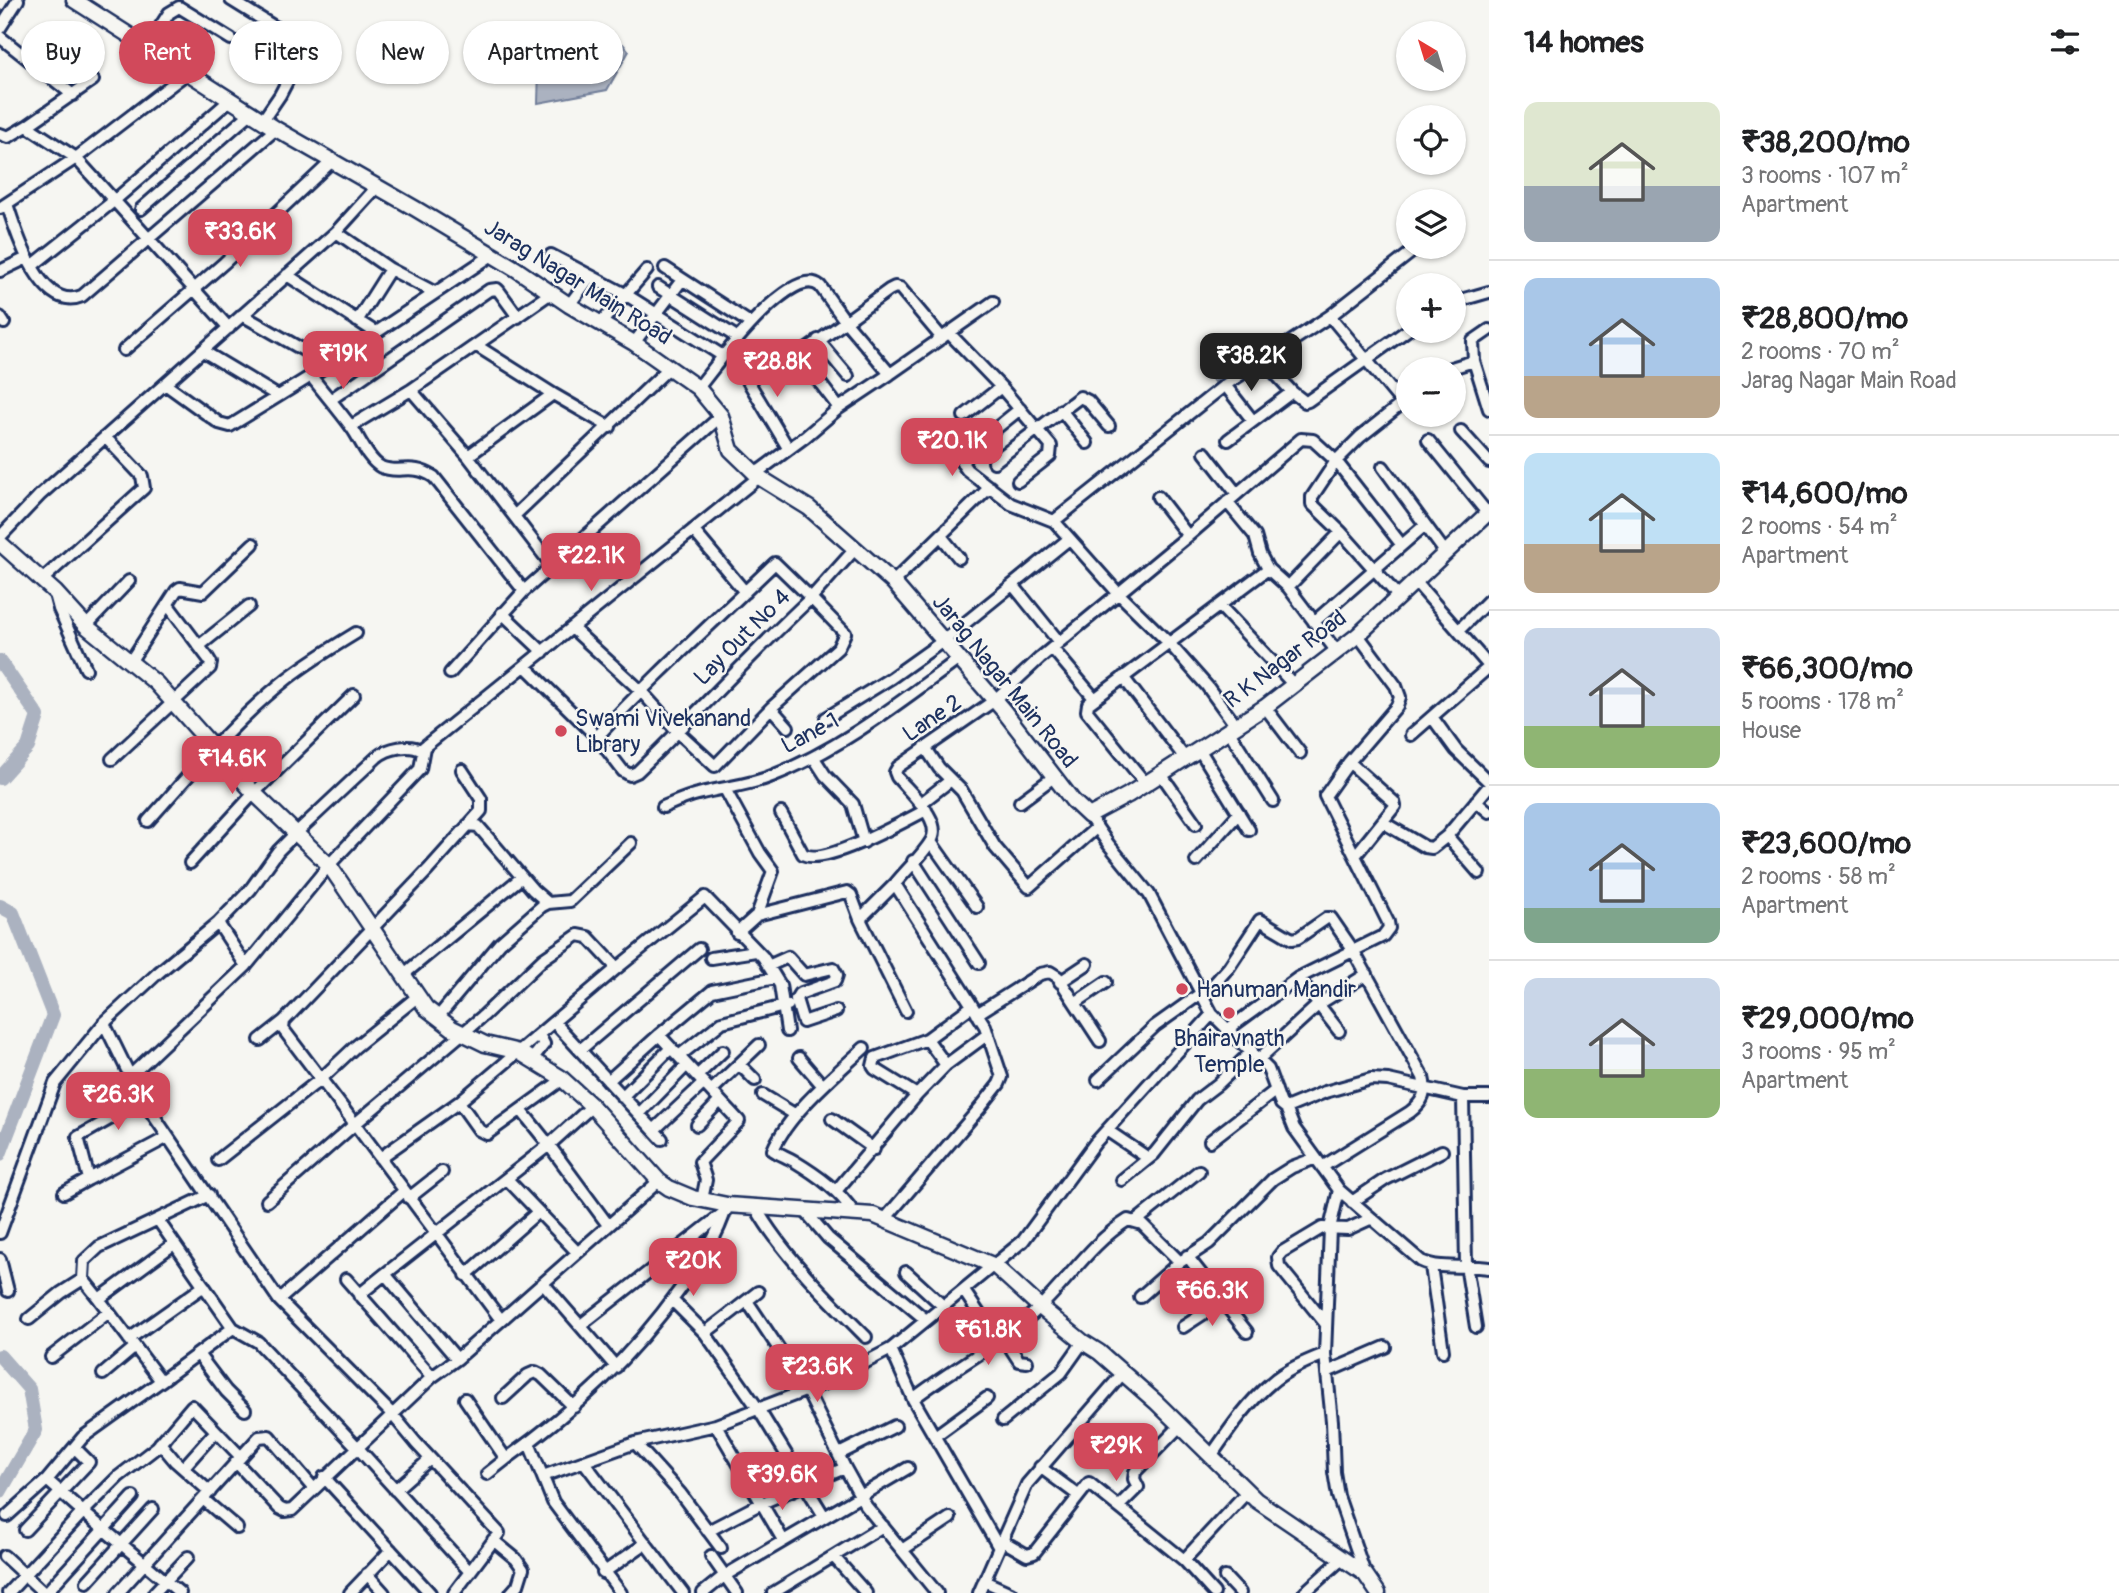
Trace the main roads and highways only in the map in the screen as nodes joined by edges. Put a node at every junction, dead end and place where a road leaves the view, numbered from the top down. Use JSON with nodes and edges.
{"nodes":[{"id":1,"x":74,"y":0,"type":"edge"},
{"id":2,"x":1488,"y":513,"type":"edge"},
{"id":3,"x":0,"y":543,"type":"edge"},
{"id":4,"x":1092,"y":822,"type":"joint"},
{"id":5,"x":1378,"y":1593,"type":"edge"}],
"edges":[{"from":1,"to":4,"type":"main road","name":"Jarag Nagar Main Road"},
{"from":2,"to":4,"type":"main road","name":"R K Nagar Road"},
{"from":3,"to":5,"type":"main road"}]}
